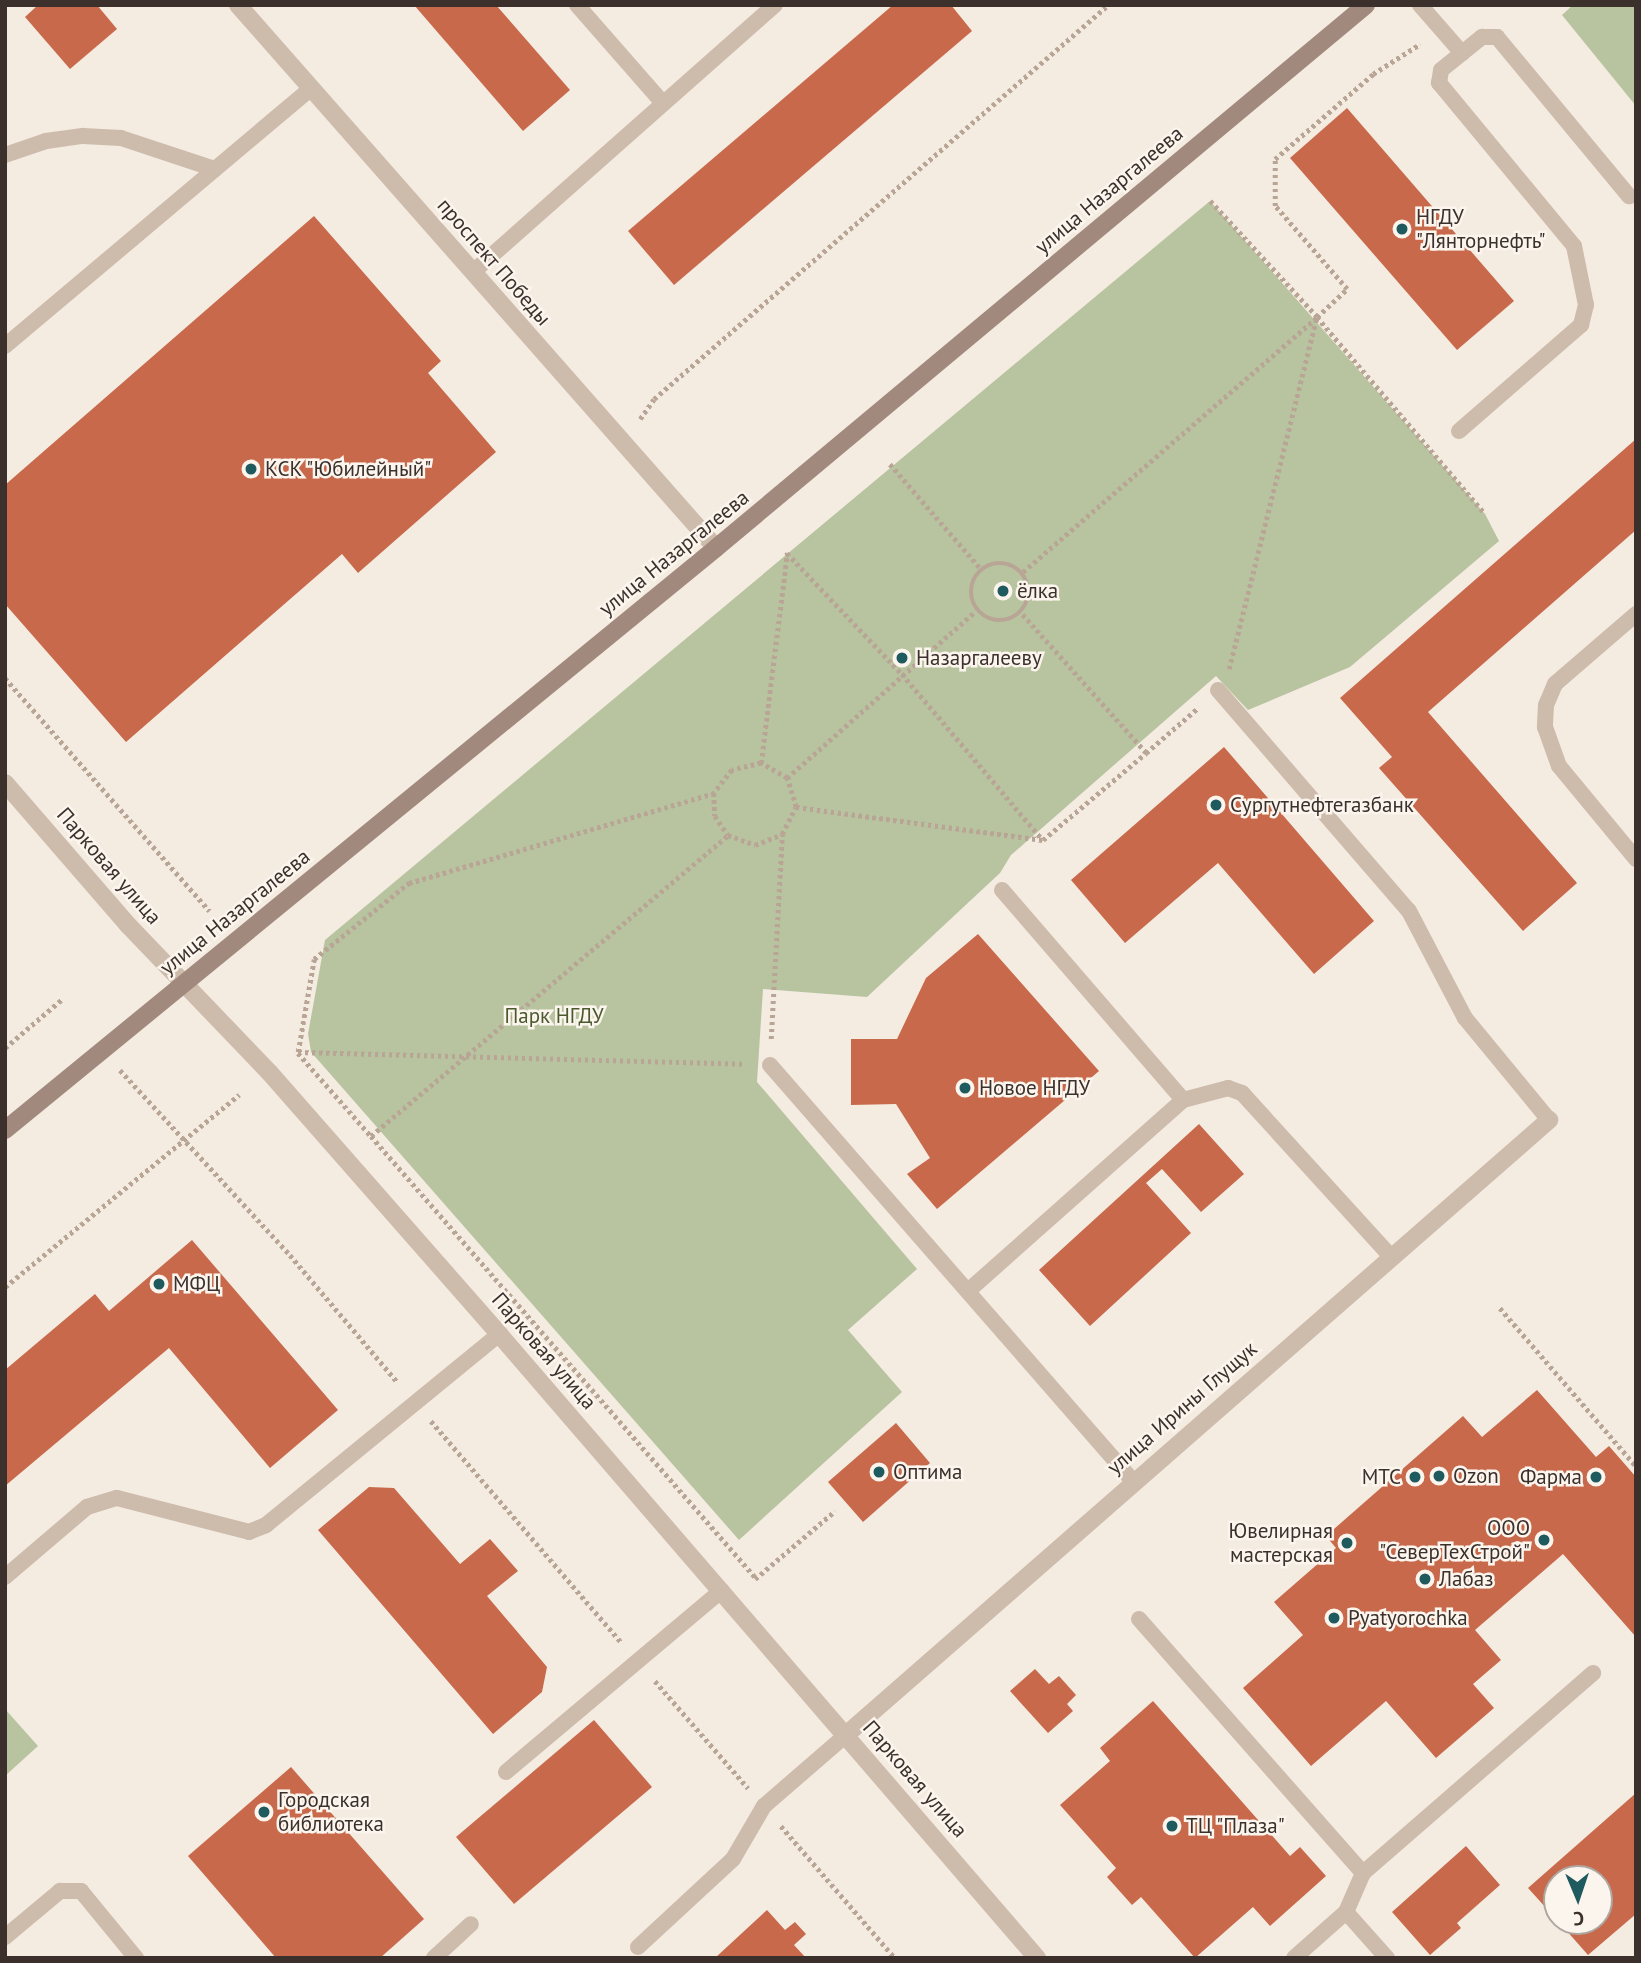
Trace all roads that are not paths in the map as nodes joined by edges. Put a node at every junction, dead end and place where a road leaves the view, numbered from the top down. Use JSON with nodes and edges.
{"nodes":[{"id":1,"x":238,"y":5,"type":"edge"},
{"id":2,"x":577,"y":5,"type":"edge"},
{"id":3,"x":775,"y":5,"type":"edge"},
{"id":4,"x":1366,"y":5,"type":"edge"},
{"id":5,"x":1420,"y":5,"type":"edge"},
{"id":6,"x":1462,"y":53,"type":"junction"},
{"id":7,"x":311,"y":88,"type":"junction"},
{"id":8,"x":662,"y":102,"type":"junction"},
{"id":9,"x":5,"y":155,"type":"edge"},
{"id":10,"x":215,"y":169,"type":"junction"},
{"id":11,"x":1629,"y":196,"type":"dead end"},
{"id":12,"x":472,"y":272,"type":"junction"},
{"id":13,"x":5,"y":346,"type":"edge"},
{"id":14,"x":1459,"y":431,"type":"dead end"},
{"id":15,"x":716,"y":548,"type":"junction"},
{"id":16,"x":1636,"y":614,"type":"edge"},
{"id":17,"x":1218,"y":691,"type":"road end"},
{"id":18,"x":5,"y":783,"type":"edge"},
{"id":19,"x":1636,"y":859,"type":"edge"},
{"id":20,"x":1002,"y":890,"type":"dead end"},
{"id":21,"x":184,"y":982,"type":"junction"},
{"id":22,"x":770,"y":1065,"type":"road end"},
{"id":23,"x":1183,"y":1100,"type":"junction"},
{"id":24,"x":1549,"y":1120,"type":"joint"},
{"id":25,"x":5,"y":1130,"type":"edge"},
{"id":26,"x":1391,"y":1257,"type":"junction"},
{"id":27,"x":968,"y":1291,"type":"junction"},
{"id":28,"x":499,"y":1334,"type":"junction"},
{"id":29,"x":1133,"y":1481,"type":"junction"},
{"id":30,"x":5,"y":1577,"type":"edge"},
{"id":31,"x":722,"y":1590,"type":"junction"},
{"id":32,"x":1139,"y":1619,"type":"dead end"},
{"id":33,"x":1592,"y":1673,"type":"dead end"},
{"id":34,"x":847,"y":1734,"type":"junction"},
{"id":35,"x":506,"y":1772,"type":"dead end"},
{"id":36,"x":1363,"y":1873,"type":"junction"},
{"id":37,"x":1346,"y":1912,"type":"junction"},
{"id":38,"x":471,"y":1924,"type":"dead end"},
{"id":39,"x":5,"y":1937,"type":"edge"},
{"id":40,"x":638,"y":1947,"type":"dead end"},
{"id":41,"x":136,"y":1958,"type":"edge"},
{"id":42,"x":434,"y":1958,"type":"edge"},
{"id":43,"x":1037,"y":1958,"type":"edge"},
{"id":44,"x":1294,"y":1958,"type":"edge"},
{"id":45,"x":1387,"y":1958,"type":"edge"}],
"edges":[{"from":1,"to":7,"type":"street","name":"проспект Победы"},
{"from":2,"to":8,"type":"lane"},
{"from":3,"to":8,"type":"lane"},
{"from":4,"to":15,"type":"main road","name":"улица Назаргалеева"},
{"from":5,"to":6,"type":"lane"},
{"from":6,"to":11,"type":"lane"},
{"from":6,"to":14,"type":"lane"},
{"from":7,"to":10,"type":"lane"},
{"from":7,"to":12,"type":"street","name":"проспект Победы"},
{"from":8,"to":12,"type":"lane"},
{"from":9,"to":10,"type":"lane"},
{"from":10,"to":13,"type":"lane"},
{"from":12,"to":15,"type":"street","name":"проспект Победы"},
{"from":15,"to":21,"type":"main road","name":"улица Назаргалеева"},
{"from":16,"to":19,"type":"lane"},
{"from":17,"to":24,"type":"lane"},
{"from":18,"to":21,"type":"street","name":"Парковая улица"},
{"from":20,"to":23,"type":"lane"},
{"from":21,"to":25,"type":"main road","name":"улица Назаргалеева"},
{"from":21,"to":28,"type":"street","name":"Парковая улица"},
{"from":22,"to":27,"type":"lane"},
{"from":23,"to":26,"type":"lane"},
{"from":23,"to":27,"type":"lane"},
{"from":24,"to":26,"type":"street","name":"улица Ирины Глущук"},
{"from":26,"to":29,"type":"street","name":"улица Ирины Глущук"},
{"from":27,"to":29,"type":"lane"},
{"from":28,"to":30,"type":"lane"},
{"from":28,"to":31,"type":"street","name":"Парковая улица"},
{"from":29,"to":34,"type":"street","name":"улица Ирины Глущук"},
{"from":31,"to":34,"type":"street","name":"Парковая улица"},
{"from":31,"to":35,"type":"lane"},
{"from":32,"to":36,"type":"lane"},
{"from":33,"to":36,"type":"lane"},
{"from":34,"to":40,"type":"lane"},
{"from":34,"to":43,"type":"street","name":"Парковая улица"},
{"from":36,"to":37,"type":"lane"},
{"from":37,"to":44,"type":"lane"},
{"from":37,"to":45,"type":"lane"},
{"from":38,"to":42,"type":"lane"},
{"from":39,"to":41,"type":"lane"}]}
